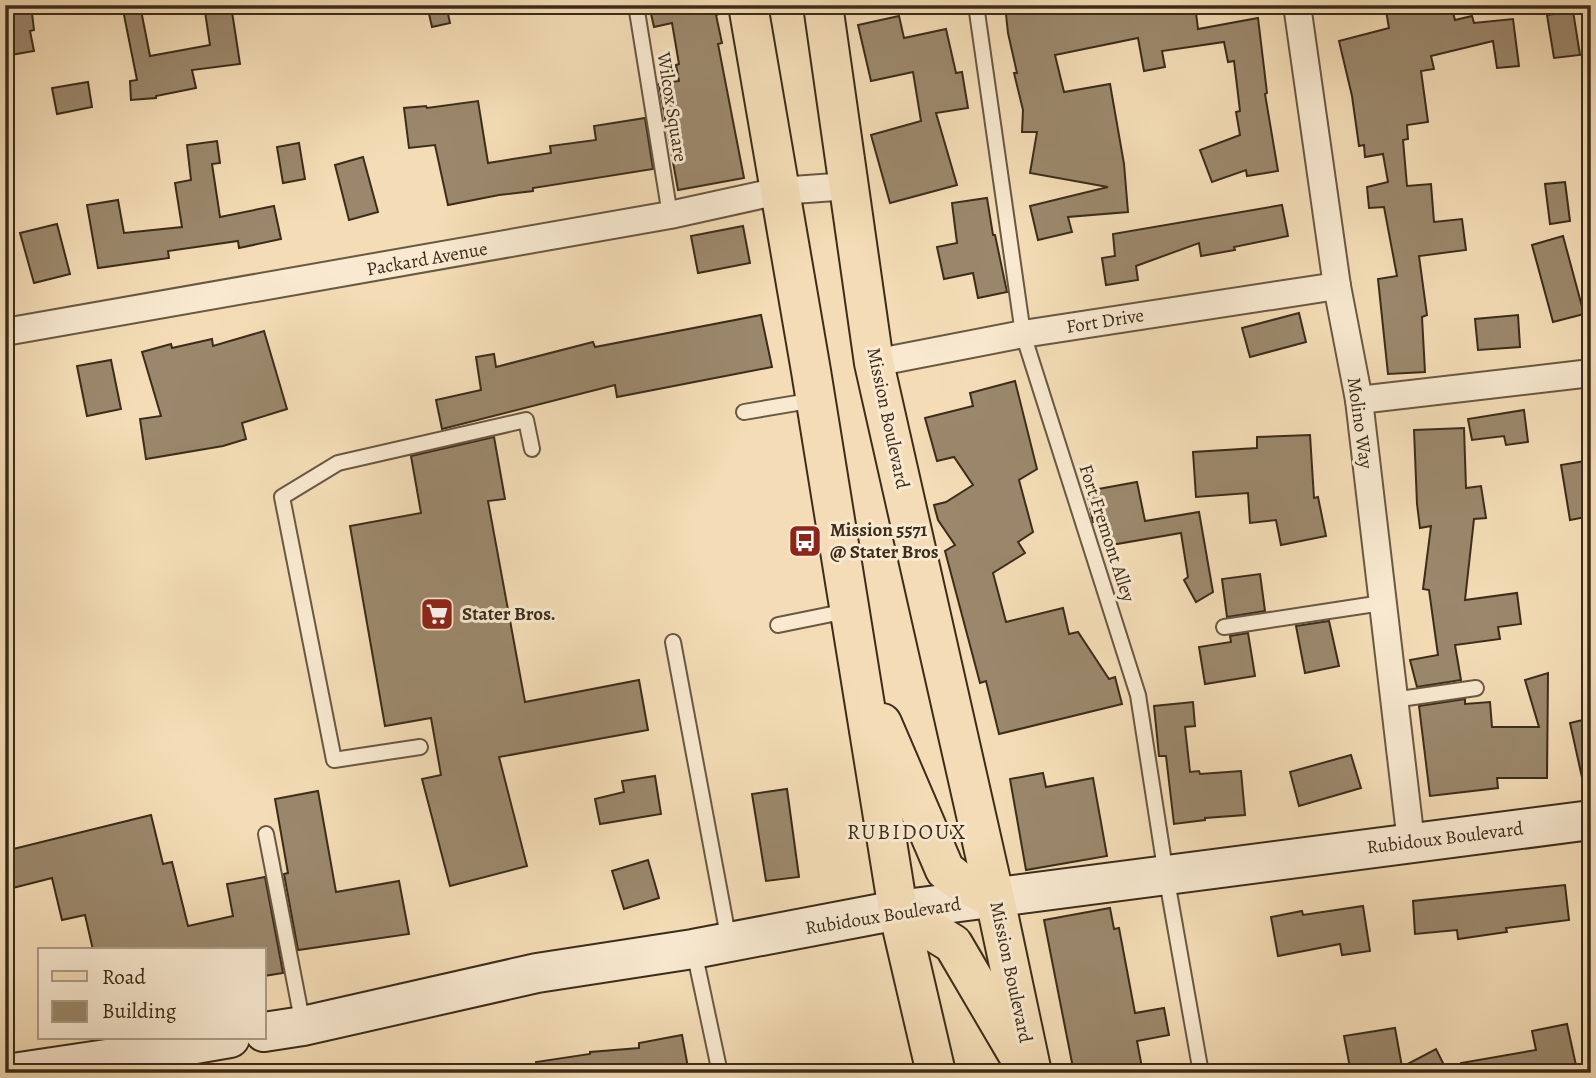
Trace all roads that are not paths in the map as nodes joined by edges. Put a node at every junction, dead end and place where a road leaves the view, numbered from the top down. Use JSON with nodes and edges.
{"nodes":[{"id":1,"x":636,"y":5,"type":"edge"},
{"id":2,"x":748,"y":5,"type":"edge"},
{"id":3,"x":823,"y":5,"type":"edge"},
{"id":4,"x":976,"y":5,"type":"edge"},
{"id":5,"x":1297,"y":5,"type":"edge"},
{"id":6,"x":849,"y":186,"type":"junction"},
{"id":7,"x":779,"y":191,"type":"junction"},
{"id":8,"x":670,"y":215,"type":"junction"},
{"id":9,"x":1337,"y":286,"type":"junction"},
{"id":10,"x":5,"y":332,"type":"edge"},
{"id":11,"x":1023,"y":334,"type":"junction"},
{"id":12,"x":874,"y":363,"type":"junction"},
{"id":13,"x":1591,"y":373,"type":"edge"},
{"id":14,"x":816,"y":400,"type":"junction"},
{"id":15,"x":1359,"y":400,"type":"junction"},
{"id":16,"x":744,"y":412,"type":"dead end"},
{"id":17,"x":532,"y":449,"type":"dead end"},
{"id":18,"x":1382,"y":603,"type":"junction"},
{"id":19,"x":848,"y":611,"type":"junction"},
{"id":20,"x":778,"y":625,"type":"dead end"},
{"id":21,"x":1224,"y":627,"type":"dead end"},
{"id":22,"x":673,"y":642,"type":"dead end"},
{"id":23,"x":860,"y":676,"type":"junction"},
{"id":24,"x":1476,"y":688,"type":"dead end"},
{"id":25,"x":1393,"y":700,"type":"junction"},
{"id":26,"x":420,"y":747,"type":"dead end"},
{"id":27,"x":1591,"y":820,"type":"edge"},
{"id":28,"x":266,"y":834,"type":"dead end"},
{"id":29,"x":1411,"y":842,"type":"junction"},
{"id":30,"x":1166,"y":875,"type":"junction"},
{"id":31,"x":995,"y":899,"type":"junction"},
{"id":32,"x":898,"y":911,"type":"junction"},
{"id":33,"x":711,"y":946,"type":"junction"},
{"id":34,"x":303,"y":1026,"type":"junction"},
{"id":35,"x":266,"y":1032,"type":"edge"},
{"id":36,"x":204,"y":1047,"type":"edge"},
{"id":37,"x":119,"y":1048,"type":"edge"},
{"id":38,"x":13,"y":1073,"type":"edge"},
{"id":39,"x":720,"y":1073,"type":"edge"},
{"id":40,"x":936,"y":1073,"type":"edge"},
{"id":41,"x":1030,"y":1073,"type":"edge"},
{"id":42,"x":1201,"y":1073,"type":"edge"}],
"edges":[{"from":1,"to":8,"type":"lane","name":"Wilcox Square"},
{"from":2,"to":7,"type":"main road"},
{"from":3,"to":6,"type":"main road","name":"Mission Boulevard"},
{"from":4,"to":11,"type":"lane","name":"Fort Fremont Alley"},
{"from":5,"to":9,"type":"street","name":"Molino Way"},
{"from":6,"to":7,"type":"street","name":"Packard Avenue"},
{"from":6,"to":12,"type":"main road","name":"Mission Boulevard"},
{"from":7,"to":8,"type":"street","name":"Packard Avenue"},
{"from":7,"to":14,"type":"main road"},
{"from":8,"to":10,"type":"street","name":"Packard Avenue"},
{"from":9,"to":11,"type":"street","name":"Fort Drive"},
{"from":9,"to":15,"type":"street","name":"Molino Way"},
{"from":11,"to":12,"type":"street","name":"Fort Drive"},
{"from":11,"to":30,"type":"lane","name":"Fort Fremont Alley"},
{"from":12,"to":31,"type":"main road","name":"Mission Boulevard"},
{"from":13,"to":15,"type":"street"},
{"from":14,"to":16,"type":"lane"},
{"from":14,"to":19,"type":"main road"},
{"from":15,"to":18,"type":"street","name":"Molino Way"},
{"from":17,"to":26,"type":"lane"},
{"from":18,"to":21,"type":"lane"},
{"from":18,"to":25,"type":"street","name":"Molino Way"},
{"from":19,"to":20,"type":"lane"},
{"from":19,"to":23,"type":"main road"},
{"from":22,"to":33,"type":"lane"},
{"from":23,"to":31,"type":"main road"},
{"from":23,"to":32,"type":"main road"},
{"from":24,"to":25,"type":"lane"},
{"from":25,"to":29,"type":"street","name":"Molino Way"},
{"from":27,"to":29,"type":"main road","name":"Rubidoux Boulevard"},
{"from":28,"to":34,"type":"lane"},
{"from":29,"to":30,"type":"main road","name":"Rubidoux Boulevard"},
{"from":30,"to":31,"type":"main road","name":"Rubidoux Boulevard"},
{"from":30,"to":42,"type":"lane","name":"Fort Fremont Alley"},
{"from":31,"to":32,"type":"main road","name":"Rubidoux Boulevard"},
{"from":31,"to":41,"type":"main road","name":"Mission Boulevard"},
{"from":32,"to":33,"type":"main road","name":"Rubidoux Boulevard"},
{"from":32,"to":40,"type":"main road"},
{"from":32,"to":41,"type":"main road"},
{"from":33,"to":34,"type":"main road","name":"Rubidoux Boulevard"},
{"from":33,"to":39,"type":"lane"},
{"from":34,"to":35,"type":"main road","name":"Rubidoux Boulevard"},
{"from":36,"to":37,"type":"main road"},
{"from":37,"to":38,"type":"main road"}]}
